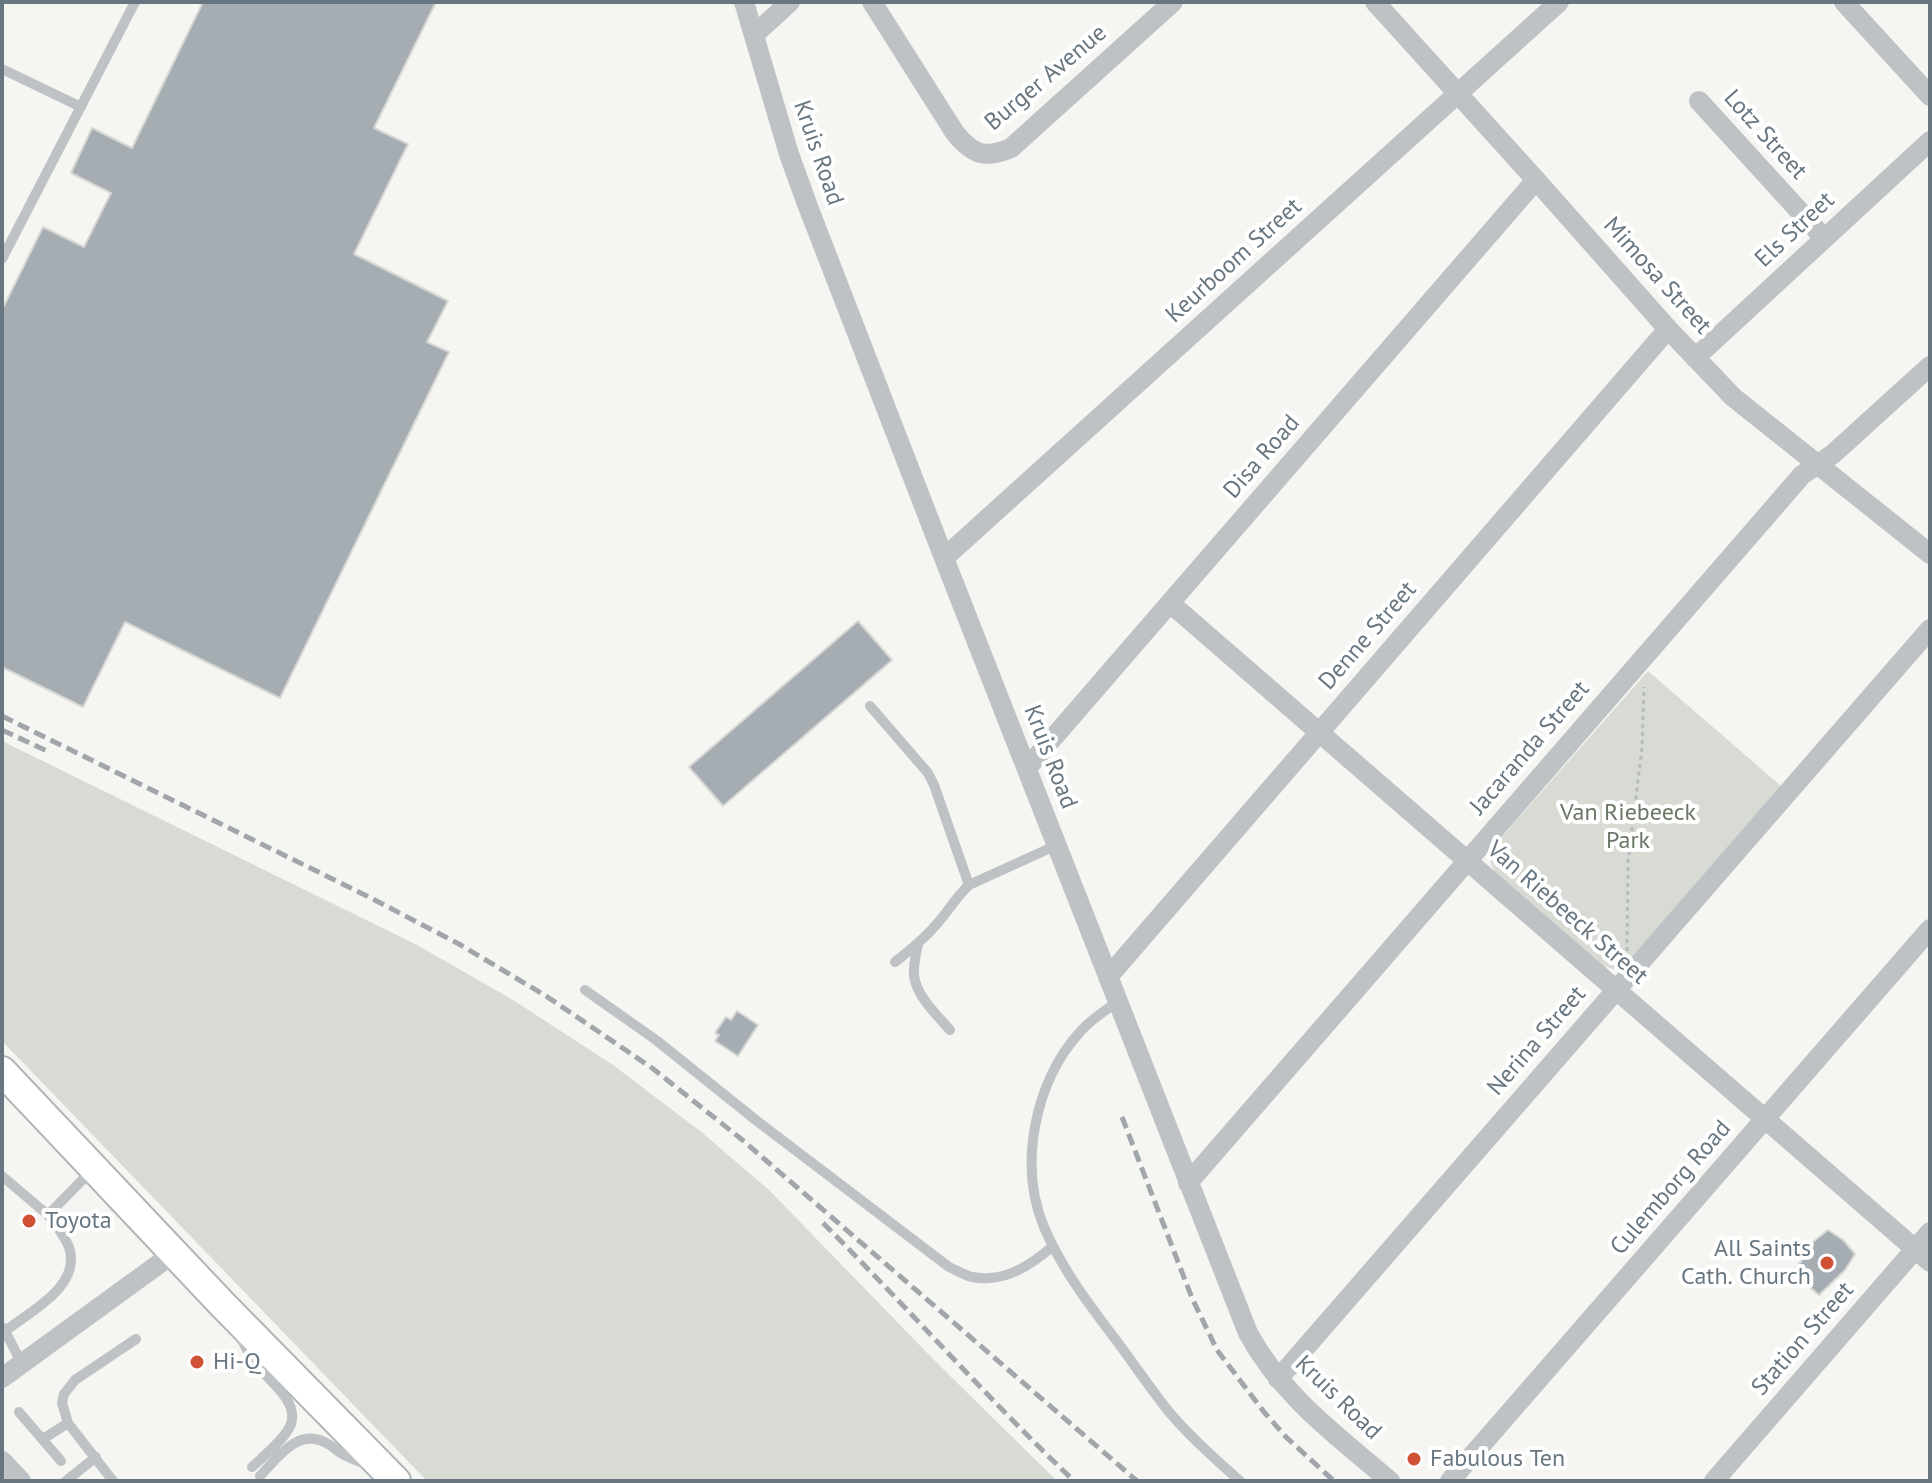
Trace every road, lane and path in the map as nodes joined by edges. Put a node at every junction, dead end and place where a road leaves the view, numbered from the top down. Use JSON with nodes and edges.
{"nodes":[{"id":1,"x":135,"y":2,"type":"edge"},
{"id":2,"x":744,"y":2,"type":"edge"},
{"id":3,"x":790,"y":2,"type":"edge"},
{"id":4,"x":872,"y":2,"type":"edge"},
{"id":5,"x":1173,"y":2,"type":"edge"},
{"id":6,"x":1375,"y":2,"type":"edge"},
{"id":7,"x":1559,"y":2,"type":"edge"},
{"id":8,"x":1844,"y":2,"type":"edge"},
{"id":9,"x":754,"y":35,"type":"junction"},
{"id":10,"x":2,"y":69,"type":"edge"},
{"id":11,"x":1458,"y":94,"type":"junction"},
{"id":12,"x":1930,"y":96,"type":"edge"},
{"id":13,"x":1699,"y":101,"type":"dead end"},
{"id":14,"x":81,"y":107,"type":"junction"},
{"id":15,"x":1930,"y":141,"type":"edge"},
{"id":16,"x":1536,"y":180,"type":"junction"},
{"id":17,"x":6,"y":238,"type":"edge"},
{"id":18,"x":1824,"y":238,"type":"junction"},
{"id":19,"x":2,"y":259,"type":"edge"},
{"id":20,"x":1668,"y":329,"type":"junction"},
{"id":21,"x":1695,"y":358,"type":"junction"},
{"id":22,"x":1930,"y":366,"type":"edge"},
{"id":23,"x":1816,"y":465,"type":"junction"},
{"id":24,"x":1930,"y":554,"type":"edge"},
{"id":25,"x":944,"y":558,"type":"junction"},
{"id":26,"x":1170,"y":603,"type":"junction"},
{"id":27,"x":1930,"y":629,"type":"edge"},
{"id":28,"x":1646,"y":655,"type":"junction"},
{"id":29,"x":870,"y":706,"type":"dead end"},
{"id":30,"x":1319,"y":732,"type":"junction"},
{"id":31,"x":1027,"y":768,"type":"junction"},
{"id":32,"x":1057,"y":845,"type":"junction"},
{"id":33,"x":1467,"y":860,"type":"junction"},
{"id":34,"x":969,"y":885,"type":"junction"},
{"id":35,"x":1930,"y":929,"type":"edge"},
{"id":36,"x":918,"y":944,"type":"junction"},
{"id":37,"x":895,"y":962,"type":"dead end"},
{"id":38,"x":1108,"y":977,"type":"junction"},
{"id":39,"x":1622,"y":982,"type":"junction"},
{"id":40,"x":585,"y":990,"type":"dead end"},
{"id":41,"x":1117,"y":1002,"type":"junction"},
{"id":42,"x":950,"y":1030,"type":"dead end"},
{"id":43,"x":2,"y":1071,"type":"edge"},
{"id":44,"x":1766,"y":1119,"type":"junction"},
{"id":45,"x":95,"y":1167,"type":"junction"},
{"id":46,"x":2,"y":1176,"type":"edge"},
{"id":47,"x":1188,"y":1183,"type":"junction"},
{"id":48,"x":48,"y":1215,"type":"junction"},
{"id":49,"x":1930,"y":1232,"type":"edge"},
{"id":50,"x":1053,"y":1246,"type":"junction"},
{"id":51,"x":174,"y":1253,"type":"junction"},
{"id":52,"x":1922,"y":1256,"type":"edge"},
{"id":53,"x":223,"y":1305,"type":"junction"},
{"id":54,"x":4,"y":1329,"type":"edge"},
{"id":55,"x":136,"y":1339,"type":"dead end"},
{"id":56,"x":22,"y":1364,"type":"junction"},
{"id":57,"x":2,"y":1378,"type":"edge"},
{"id":58,"x":1278,"y":1379,"type":"junction"},
{"id":59,"x":19,"y":1412,"type":"dead end"},
{"id":60,"x":68,"y":1423,"type":"junction"},
{"id":61,"x":43,"y":1439,"type":"junction"},
{"id":62,"x":96,"y":1457,"type":"junction"},
{"id":63,"x":2,"y":1461,"type":"edge"},
{"id":64,"x":61,"y":1461,"type":"dead end"},
{"id":65,"x":392,"y":1477,"type":"edge"},
{"id":66,"x":21,"y":1481,"type":"edge"},
{"id":67,"x":66,"y":1481,"type":"edge"},
{"id":68,"x":113,"y":1481,"type":"edge"},
{"id":69,"x":1240,"y":1481,"type":"edge"},
{"id":70,"x":1390,"y":1481,"type":"edge"},
{"id":71,"x":1450,"y":1481,"type":"edge"},
{"id":72,"x":1714,"y":1481,"type":"edge"}],
"edges":[{"from":1,"to":14,"type":"lane"},
{"from":2,"to":9,"type":"street","name":"Kruis Road"},
{"from":3,"to":9,"type":"street"},
{"from":4,"to":5,"type":"street","name":"Burger Avenue"},
{"from":6,"to":11,"type":"street","name":"Mimosa Street"},
{"from":7,"to":11,"type":"street","name":"Keurboom Street"},
{"from":8,"to":12,"type":"street"},
{"from":9,"to":25,"type":"street","name":"Kruis Road"},
{"from":10,"to":14,"type":"lane"},
{"from":11,"to":16,"type":"street","name":"Mimosa Street"},
{"from":11,"to":25,"type":"street","name":"Keurboom Street"},
{"from":13,"to":18,"type":"street","name":"Lotz Street"},
{"from":14,"to":17,"type":"lane"},
{"from":15,"to":18,"type":"street","name":"Els Street"},
{"from":16,"to":20,"type":"street","name":"Mimosa Street"},
{"from":16,"to":26,"type":"street","name":"Disa Road"},
{"from":17,"to":19,"type":"lane"},
{"from":18,"to":21,"type":"street","name":"Els Street"},
{"from":20,"to":21,"type":"street","name":"Mimosa Street"},
{"from":20,"to":30,"type":"street","name":"Denne Street"},
{"from":21,"to":23,"type":"street","name":"Mimosa Street"},
{"from":22,"to":23,"type":"street","name":"Jacaranda Street"},
{"from":23,"to":24,"type":"street","name":"Mimosa Street"},
{"from":23,"to":28,"type":"street","name":"Jacaranda Street"},
{"from":25,"to":31,"type":"street","name":"Kruis Road"},
{"from":26,"to":30,"type":"street","name":"Van Riebeeck Street"},
{"from":26,"to":31,"type":"street","name":"Disa Road"},
{"from":27,"to":39,"type":"street","name":"Nerina Street"},
{"from":28,"to":33,"type":"street","name":"Jacaranda Street"},
{"from":28,"to":39,"type":"path"},
{"from":29,"to":34,"type":"lane"},
{"from":30,"to":33,"type":"street","name":"Van Riebeeck Street"},
{"from":30,"to":38,"type":"street","name":"Denne Street"},
{"from":31,"to":32,"type":"street","name":"Kruis Road"},
{"from":32,"to":34,"type":"lane"},
{"from":32,"to":38,"type":"street","name":"Kruis Road"},
{"from":33,"to":39,"type":"street","name":"Van Riebeeck Street"},
{"from":33,"to":47,"type":"street","name":"Jacaranda Street"},
{"from":34,"to":36,"type":"lane"},
{"from":35,"to":44,"type":"street","name":"Culemborg Road"},
{"from":36,"to":37,"type":"lane"},
{"from":36,"to":42,"type":"lane"},
{"from":38,"to":41,"type":"street","name":"Kruis Road"},
{"from":39,"to":44,"type":"street","name":"Van Riebeeck Street"},
{"from":39,"to":58,"type":"street","name":"Nerina Street"},
{"from":40,"to":50,"type":"lane"},
{"from":41,"to":47,"type":"street","name":"Kruis Road"},
{"from":41,"to":50,"type":"lane"},
{"from":43,"to":45,"type":"main road"},
{"from":44,"to":52,"type":"street","name":"Van Riebeeck Street"},
{"from":44,"to":71,"type":"street","name":"Culemborg Road"},
{"from":45,"to":48,"type":"lane"},
{"from":45,"to":51,"type":"main road"},
{"from":46,"to":48,"type":"lane"},
{"from":47,"to":58,"type":"street","name":"Kruis Road"},
{"from":48,"to":54,"type":"lane"},
{"from":49,"to":52,"type":"street","name":"Station Street"},
{"from":50,"to":69,"type":"lane"},
{"from":51,"to":53,"type":"main road"},
{"from":51,"to":56,"type":"street"},
{"from":52,"to":72,"type":"street","name":"Station Street"},
{"from":53,"to":65,"type":"main road"},
{"from":53,"to":65,"type":"lane"},
{"from":54,"to":56,"type":"lane"},
{"from":55,"to":60,"type":"lane"},
{"from":56,"to":57,"type":"street"},
{"from":58,"to":70,"type":"street","name":"Kruis Road"},
{"from":59,"to":61,"type":"lane"},
{"from":60,"to":61,"type":"lane"},
{"from":60,"to":62,"type":"lane"},
{"from":61,"to":64,"type":"lane"},
{"from":62,"to":67,"type":"lane"},
{"from":62,"to":68,"type":"lane"},
{"from":63,"to":66,"type":"street"}]}
